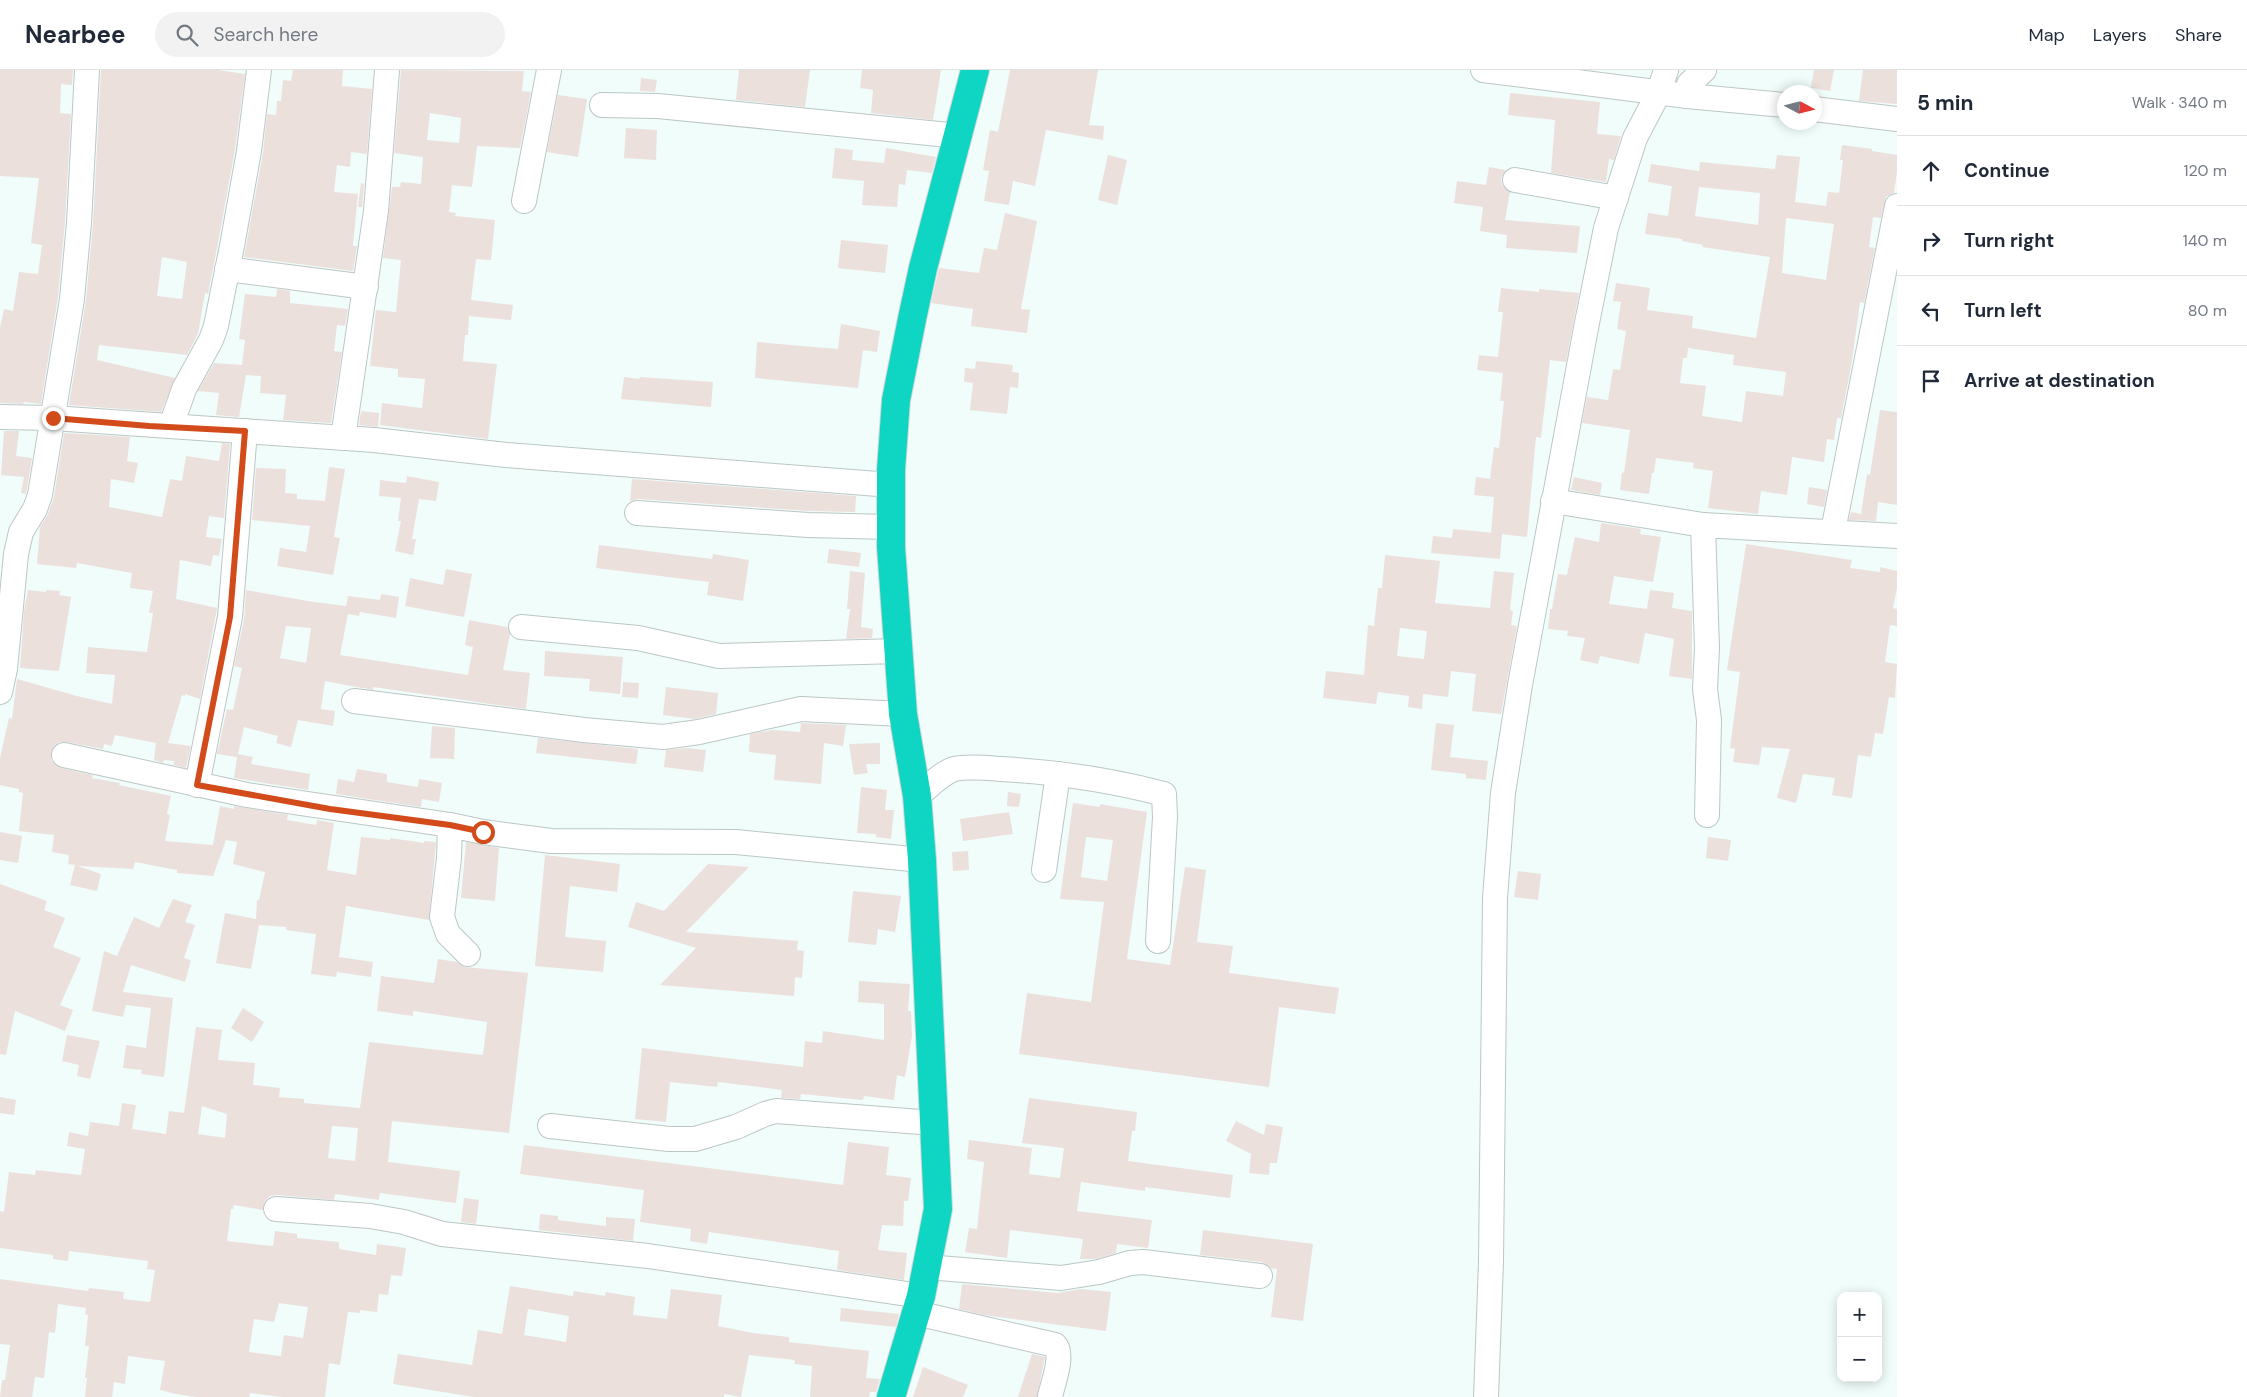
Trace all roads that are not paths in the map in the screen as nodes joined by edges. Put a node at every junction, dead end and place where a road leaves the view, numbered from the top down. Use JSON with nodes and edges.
{"nodes":[{"id":1,"x":87,"y":70,"type":"edge"},
{"id":2,"x":259,"y":70,"type":"edge"},
{"id":3,"x":387,"y":70,"type":"edge"},
{"id":4,"x":549,"y":70,"type":"edge"},
{"id":5,"x":975,"y":70,"type":"edge"},
{"id":6,"x":1488,"y":70,"type":"edge"},
{"id":7,"x":1666,"y":70,"type":"edge"},
{"id":8,"x":1704,"y":70,"type":"edge"},
{"id":9,"x":1611,"y":78,"type":"edge"},
{"id":10,"x":1659,"y":92,"type":"junction"},
{"id":11,"x":1688,"y":96,"type":"junction"},
{"id":12,"x":1777,"y":104,"type":"edge"},
{"id":13,"x":602,"y":105,"type":"dead end"},
{"id":14,"x":1822,"y":110,"type":"edge"},
{"id":15,"x":1897,"y":119,"type":"edge"},
{"id":16,"x":959,"y":136,"type":"junction"},
{"id":17,"x":1516,"y":180,"type":"dead end"},
{"id":18,"x":1616,"y":198,"type":"junction"},
{"id":19,"x":524,"y":201,"type":"dead end"},
{"id":20,"x":1897,"y":206,"type":"edge"},
{"id":21,"x":227,"y":270,"type":"junction"},
{"id":22,"x":366,"y":287,"type":"junction"},
{"id":23,"x":0,"y":416,"type":"edge"},
{"id":24,"x":53,"y":418,"type":"junction"},
{"id":25,"x":171,"y":426,"type":"junction"},
{"id":26,"x":245,"y":431,"type":"junction"},
{"id":27,"x":342,"y":438,"type":"junction"},
{"id":28,"x":891,"y":485,"type":"junction"},
{"id":29,"x":1554,"y":501,"type":"junction"},
{"id":30,"x":637,"y":513,"type":"dead end"},
{"id":31,"x":1703,"y":525,"type":"junction"},
{"id":32,"x":890,"y":527,"type":"junction"},
{"id":33,"x":1833,"y":531,"type":"junction"},
{"id":34,"x":1897,"y":536,"type":"edge"},
{"id":35,"x":521,"y":627,"type":"dead end"},
{"id":36,"x":899,"y":651,"type":"junction"},
{"id":37,"x":0,"y":692,"type":"edge"},
{"id":38,"x":354,"y":701,"type":"dead end"},
{"id":39,"x":903,"y":714,"type":"junction"},
{"id":40,"x":64,"y":755,"type":"dead end"},
{"id":41,"x":1058,"y":774,"type":"junction"},
{"id":42,"x":197,"y":785,"type":"junction"},
{"id":43,"x":917,"y":796,"type":"junction"},
{"id":44,"x":1707,"y":815,"type":"dead end"},
{"id":45,"x":450,"y":825,"type":"junction"},
{"id":46,"x":922,"y":860,"type":"junction"},
{"id":47,"x":1044,"y":870,"type":"dead end"},
{"id":48,"x":1158,"y":941,"type":"dead end"},
{"id":49,"x":468,"y":954,"type":"dead end"},
{"id":50,"x":934,"y":1123,"type":"junction"},
{"id":51,"x":550,"y":1126,"type":"dead end"},
{"id":52,"x":276,"y":1210,"type":"dead end"},
{"id":53,"x":927,"y":1267,"type":"junction"},
{"id":54,"x":1260,"y":1276,"type":"dead end"},
{"id":55,"x":918,"y":1305,"type":"junction"},
{"id":56,"x":1050,"y":1396,"type":"dead end"},
{"id":57,"x":891,"y":1397,"type":"edge"},
{"id":58,"x":1486,"y":1397,"type":"edge"}],
"edges":[{"from":1,"to":24,"type":"street"},
{"from":2,"to":21,"type":"street"},
{"from":3,"to":22,"type":"street"},
{"from":4,"to":19,"type":"street"},
{"from":5,"to":16,"type":"highway"},
{"from":6,"to":9,"type":"street"},
{"from":7,"to":10,"type":"street"},
{"from":8,"to":11,"type":"street"},
{"from":9,"to":10,"type":"street"},
{"from":10,"to":11,"type":"street"},
{"from":10,"to":18,"type":"street"},
{"from":11,"to":12,"type":"street"},
{"from":13,"to":16,"type":"street"},
{"from":14,"to":15,"type":"street"},
{"from":16,"to":28,"type":"highway"},
{"from":17,"to":18,"type":"street"},
{"from":18,"to":29,"type":"street"},
{"from":20,"to":33,"type":"street"},
{"from":21,"to":22,"type":"street"},
{"from":21,"to":25,"type":"street"},
{"from":22,"to":27,"type":"street"},
{"from":23,"to":24,"type":"street"},
{"from":24,"to":25,"type":"street"},
{"from":24,"to":37,"type":"street"},
{"from":25,"to":26,"type":"street"},
{"from":26,"to":27,"type":"street"},
{"from":26,"to":42,"type":"street"},
{"from":27,"to":28,"type":"street"},
{"from":28,"to":32,"type":"highway"},
{"from":29,"to":31,"type":"street"},
{"from":29,"to":58,"type":"street"},
{"from":30,"to":32,"type":"street"},
{"from":31,"to":33,"type":"street"},
{"from":31,"to":44,"type":"street"},
{"from":32,"to":36,"type":"highway"},
{"from":33,"to":34,"type":"street"},
{"from":35,"to":36,"type":"street"},
{"from":36,"to":39,"type":"highway"},
{"from":38,"to":39,"type":"street"},
{"from":39,"to":43,"type":"highway"},
{"from":40,"to":42,"type":"street"},
{"from":41,"to":43,"type":"street"},
{"from":41,"to":47,"type":"street"},
{"from":41,"to":48,"type":"street"},
{"from":42,"to":45,"type":"street"},
{"from":43,"to":46,"type":"highway"},
{"from":45,"to":46,"type":"street"},
{"from":45,"to":49,"type":"street"},
{"from":46,"to":50,"type":"highway"},
{"from":50,"to":51,"type":"street"},
{"from":50,"to":53,"type":"highway"},
{"from":52,"to":55,"type":"street"},
{"from":53,"to":54,"type":"street"},
{"from":53,"to":55,"type":"highway"},
{"from":55,"to":56,"type":"street"},
{"from":55,"to":57,"type":"highway"}]}
